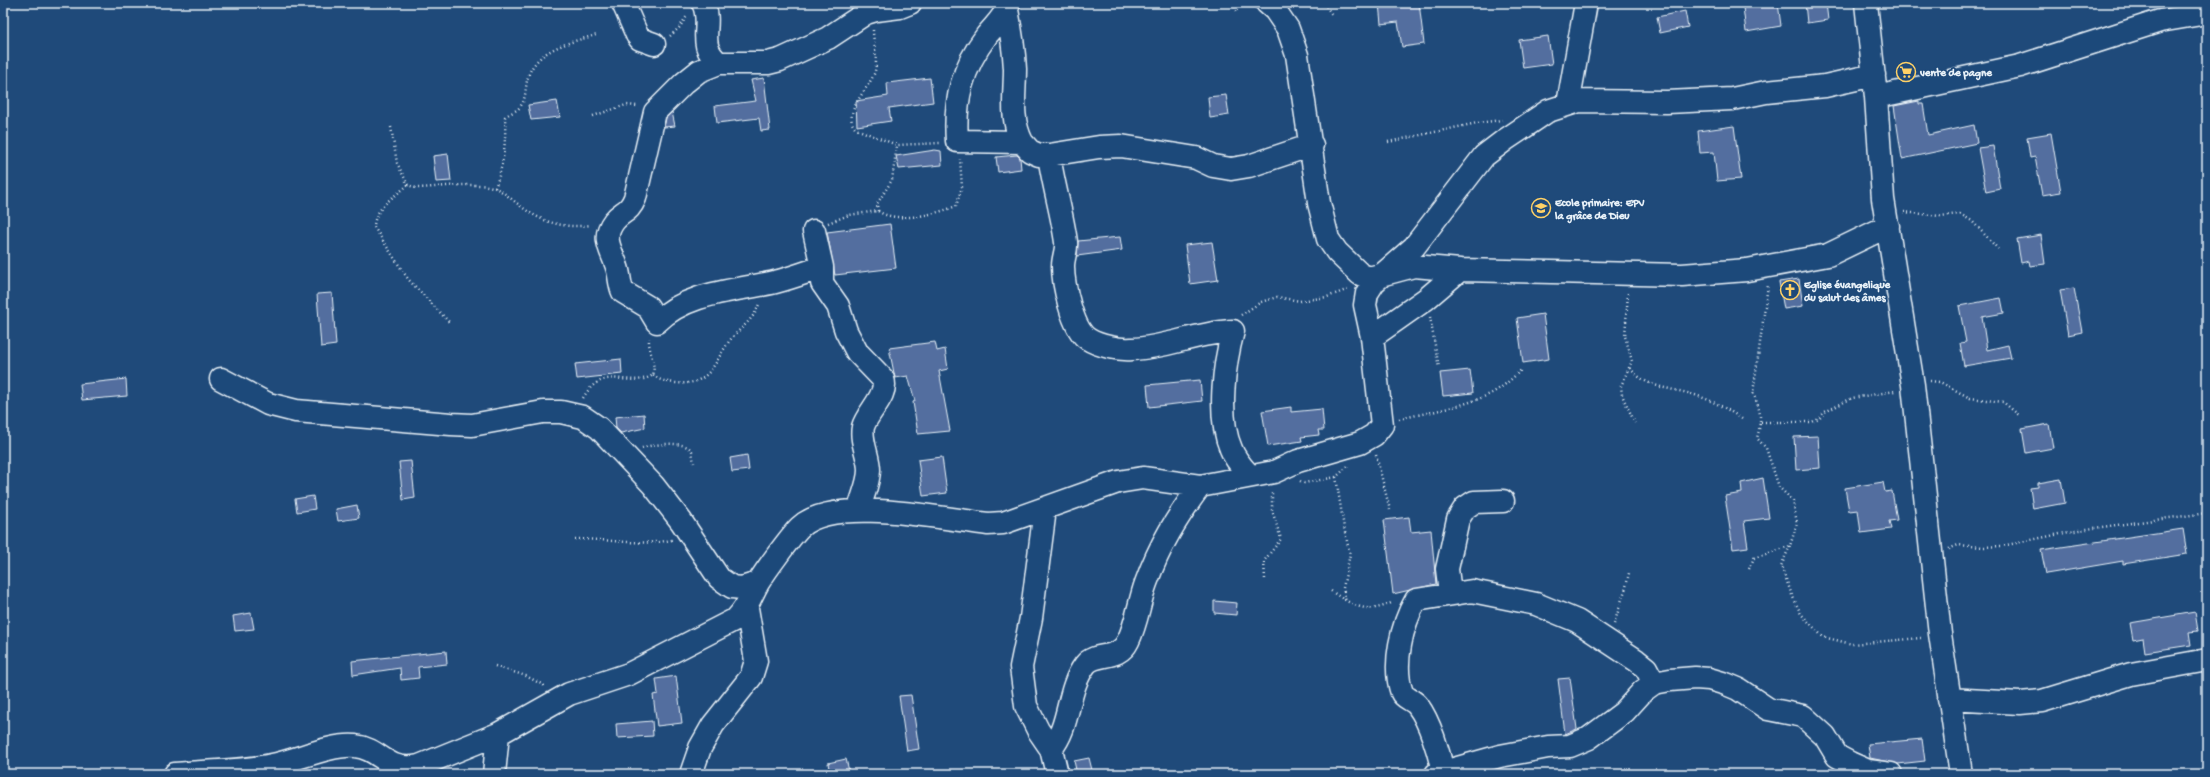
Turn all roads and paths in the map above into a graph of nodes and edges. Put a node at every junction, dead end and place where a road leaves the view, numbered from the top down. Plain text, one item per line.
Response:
1 (623, 3) edge
2 (910, 3) edge
3 (1233, 3) edge
4 (1267, 3) edge
5 (1324, 3) edge
6 (1586, 3) edge
7 (1866, 3) edge
8 (1008, 7) edge
9 (695, 9) edge
10 (876, 10) junction
11 (1238, 13) dead end
12 (2207, 14) edge
13 (1332, 15) dead end
14 (596, 35) dead end
15 (654, 44) joint
16 (719, 63) junction
17 (1874, 75) junction
18 (1876, 97) junction
19 (1568, 104) junction
20 (655, 112) junction
21 (593, 116) dead end
22 (1526, 125) junction
23 (391, 127) dead end
24 (957, 141) junction
25 (1022, 142) junction
26 (1388, 142) dead end
27 (896, 145) junction
28 (1312, 145) junction
29 (1049, 155) junction
30 (408, 185) junction
31 (495, 188) junction
32 (878, 211) junction
33 (1886, 216) junction
34 (615, 219) junction
35 (814, 231) joint
36 (1998, 250) dead end
37 (1414, 266) junction
38 (1770, 266) junction
39 (822, 267) junction
40 (1460, 270) junction
41 (1628, 274) junction
42 (1378, 275) junction
43 (776, 282) junction
44 (1426, 299) junction
45 (449, 322) dead end
46 (657, 322) junction
47 (1233, 331) junction
48 (1372, 337) junction
49 (1439, 368) dead end
50 (1630, 368) junction
51 (1521, 370) dead end
52 (653, 375) junction
53 (221, 379) dead end
54 (1913, 385) junction
55 (561, 412) junction
56 (2020, 416) dead end
57 (1742, 419) dead end
58 (1761, 422) junction
59 (1635, 423) dead end
60 (1372, 434) junction
61 (625, 458) junction
62 (694, 463) dead end
63 (1274, 472) junction
64 (1250, 476) junction
65 (1336, 477) junction
66 (1200, 486) junction
67 (1503, 501) dead end
68 (859, 509) junction
69 (1045, 509) junction
70 (1390, 510) dead end
71 (2207, 513) edge
72 (692, 536) junction
73 (576, 539) dead end
74 (1790, 546) junction
75 (1930, 559) junction
76 (1749, 569) dead end
77 (1629, 573) dead end
78 (1265, 579) dead end
79 (758, 583) junction
80 (1331, 591) dead end
81 (1450, 594) junction
82 (1416, 600) junction
83 (1346, 602) junction
84 (747, 608) junction
85 (1940, 634) junction
86 (1606, 640) junction
87 (2207, 660) edge
88 (495, 666) dead end
89 (1654, 684) junction
90 (569, 694) junction
91 (1949, 699) junction
92 (498, 734) junction
93 (1051, 749) junction
94 (1958, 772) edge
95 (1439, 773) edge
96 (175, 774) edge
97 (494, 774) edge
98 (691, 774) edge
99 (1057, 774) edge
100 (1891, 774) edge

1 - 15 street
2 - 10 street
3 - 11 path
4 - 28 street
5 - 13 path
6 - 19 street
7 - 17 street
8 - 24 street
8 - 25 street
9 - 15 path
9 - 16 street
10 - 16 street
10 - 27 path
12 - 18 street
14 - 31 path
16 - 20 street
17 - 18 street
17 - 19 street
18 - 33 street
19 - 22 street
20 - 21 path
20 - 34 street
22 - 26 path
22 - 42 street
23 - 30 path
24 - 25 street
24 - 27 path
24 - 32 path
25 - 29 street
27 - 32 path
28 - 29 street
28 - 42 street
29 - 47 street
30 - 31 path
30 - 45 path
31 - 34 path
32 - 35 path
33 - 36 path
33 - 38 street
33 - 54 street
34 - 46 street
35 - 39 street
37 - 40 street
37 - 42 street
37 - 44 street
38 - 41 street
38 - 58 path
39 - 43 street
39 - 68 street
40 - 41 street
40 - 44 street
41 - 50 path
42 - 47 path
42 - 48 street
43 - 46 street
43 - 52 path
44 - 48 street
44 - 49 path
46 - 52 path
47 - 64 street
48 - 60 street
50 - 57 path
50 - 59 path
51 - 60 path
52 - 55 path
53 - 55 street
54 - 56 path
54 - 58 path
54 - 75 street
55 - 61 street
58 - 74 path
60 - 63 street
60 - 65 path
60 - 70 path
61 - 62 path
61 - 72 street
63 - 64 street
63 - 65 path
63 - 78 path
64 - 66 street
65 - 83 path
66 - 69 street
66 - 93 street
67 - 81 street
68 - 69 street
68 - 79 street
69 - 93 street
71 - 75 path
72 - 73 path
72 - 79 street
74 - 76 path
74 - 85 path
75 - 85 street
77 - 86 path
79 - 84 street
80 - 83 path
81 - 82 street
81 - 86 street
82 - 83 path
82 - 95 street
84 - 90 street
84 - 98 street
85 - 91 street
86 - 89 street
87 - 91 street
88 - 90 path
89 - 95 street
89 - 100 street
90 - 92 street
91 - 94 street
92 - 96 street
92 - 97 street
93 - 99 street

